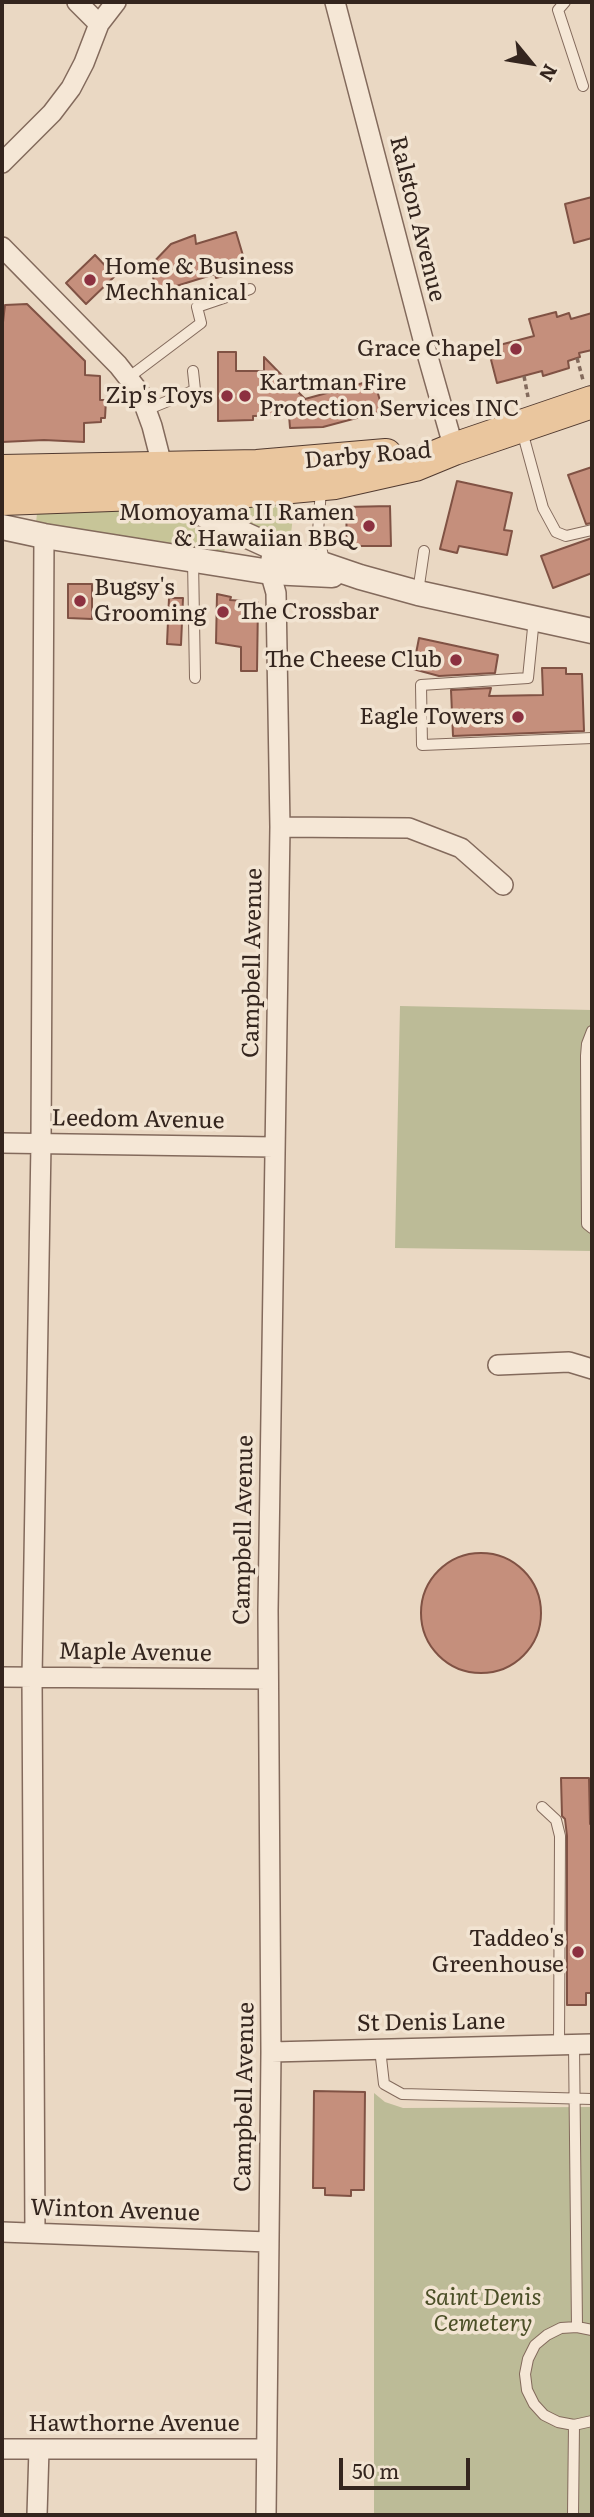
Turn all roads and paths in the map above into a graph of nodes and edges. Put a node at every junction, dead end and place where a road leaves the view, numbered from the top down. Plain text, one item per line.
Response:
1 (77, 2) edge
2 (93, 2) edge
3 (116, 2) edge
4 (335, 2) edge
5 (565, 2) edge
6 (99, 24) junction
7 (583, 86) dead end
8 (2, 163) edge
9 (2, 247) edge
10 (250, 289) dead end
11 (193, 371) dead end
12 (128, 378) junction
13 (592, 402) edge
14 (146, 410) junction
15 (521, 427) junction
16 (454, 449) junction
17 (2, 471) edge
18 (164, 481) junction
19 (321, 485) junction
20 (2, 499) edge
21 (2, 527) edge
22 (592, 530) edge
23 (44, 536) junction
24 (425, 551) dead end
25 (193, 560) junction
26 (271, 560) junction
27 (324, 563) junction
28 (360, 577) junction
29 (418, 593) junction
30 (534, 618) junction
31 (592, 631) edge
32 (195, 678) dead end
33 (592, 738) edge
34 (280, 827) junction
35 (503, 885) dead end
36 (592, 1031) edge
37 (2, 1143) edge
38 (41, 1143) junction
39 (274, 1147) junction
40 (592, 1228) edge
41 (498, 1365) dead end
42 (592, 1368) edge
43 (2, 1677) edge
44 (32, 1677) junction
45 (268, 1679) junction
46 (542, 1807) dead end
47 (575, 2045) edge
48 (380, 2049) junction
49 (271, 2052) junction
50 (574, 2099) junction
51 (592, 2099) edge
52 (2, 2232) edge
53 (35, 2233) junction
54 (268, 2242) junction
55 (577, 2327) junction
56 (592, 2330) edge
57 (592, 2421) edge
58 (574, 2425) junction
59 (2, 2449) edge
60 (39, 2449) junction
61 (266, 2449) junction
62 (37, 2515) edge
63 (266, 2515) edge
64 (573, 2515) edge

1 - 6 street
2 - 6 street
3 - 6 street
4 - 16 street, Ralston Avenue
5 - 7 lane
6 - 8 street
9 - 12 street
10 - 12 lane
11 - 14 lane
12 - 14 street
13 - 15 main road
14 - 18 street
15 - 16 main road
15 - 22 lane
16 - 18 main road, Darby Road
16 - 19 main road, Darby Road
17 - 18 main road, Darby Road
18 - 19 main road, Darby Road
18 - 20 main road, Darby Road
18 - 26 street, Darby Road
19 - 27 lane
21 - 23 street, Darby Road
23 - 25 street, Darby Road
23 - 38 street
24 - 29 lane
25 - 26 street, Darby Road
25 - 32 lane
26 - 27 street, Darby Road
26 - 28 street, Darby Road
26 - 34 street, Campbell Avenue
27 - 28 street, Darby Road
28 - 29 street, Darby Road
29 - 30 street, Darby Road
30 - 31 street, Darby Road
30 - 33 lane
34 - 35 street
34 - 39 street, Campbell Avenue
36 - 40 lane
37 - 38 street, Leedom Avenue
38 - 39 street, Leedom Avenue
38 - 44 street
39 - 45 street, Campbell Avenue
41 - 42 street
43 - 44 street, Maple Avenue
44 - 45 street, Maple Avenue
44 - 53 street
45 - 49 street, Campbell Avenue
46 - 47 lane
47 - 48 street, St Denis Lane
47 - 50 lane
48 - 49 street, St Denis Lane
48 - 50 lane
49 - 54 street, Campbell Avenue
50 - 51 lane
50 - 55 lane
52 - 53 street, Winton Avenue
53 - 54 street, Winton Avenue
54 - 61 street, Campbell Avenue
55 - 56 lane
55 - 58 lane
57 - 58 lane
58 - 64 lane
59 - 60 street, Hawthorne Avenue
60 - 61 street, Hawthorne Avenue
60 - 62 street
61 - 63 street, Campbell Avenue

